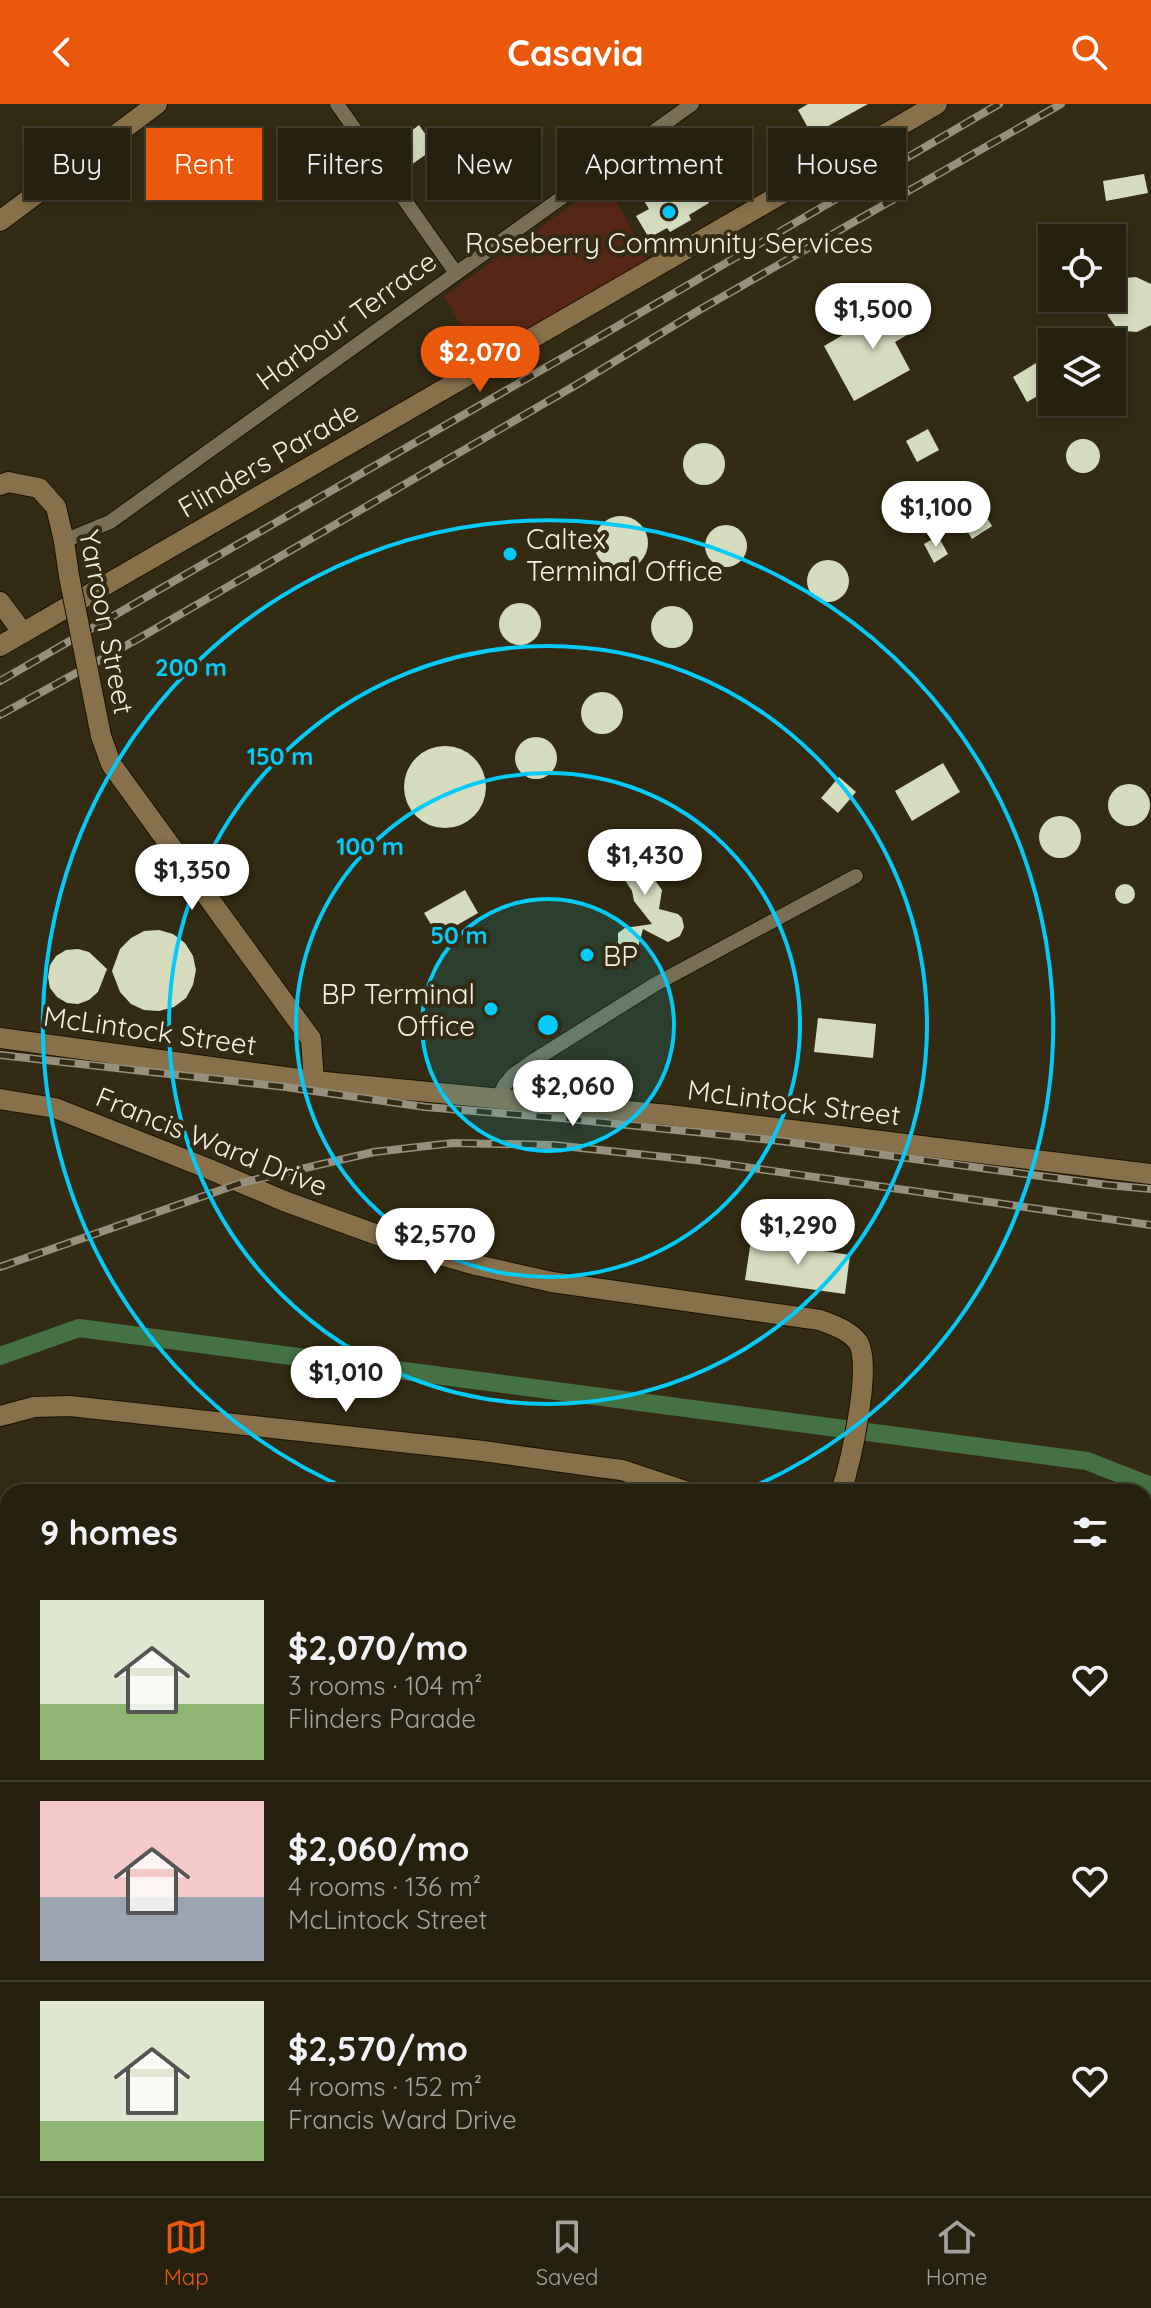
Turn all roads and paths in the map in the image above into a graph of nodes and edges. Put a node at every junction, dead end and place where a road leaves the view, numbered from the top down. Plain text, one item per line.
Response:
1 (157, 104) edge
2 (337, 104) edge
3 (692, 104) edge
4 (937, 104) edge
5 (0, 221) edge
6 (456, 273) junction
7 (0, 485) edge
8 (64, 541) junction
9 (0, 602) edge
10 (23, 633) junction
11 (0, 646) edge
12 (856, 876) dead end
13 (0, 1038) edge
14 (314, 1081) junction
15 (0, 1099) edge
16 (498, 1099) junction
17 (1151, 1174) edge
18 (0, 1416) edge
19 (664, 1484) edge
20 (844, 1484) edge

1 - 5 street
2 - 6 street
3 - 6 street, Harbour Terrace
4 - 10 street, Flinders Parade
6 - 8 street, Harbour Terrace
7 - 8 street, Yarroon Street
8 - 14 street, Yarroon Street, bridge
9 - 10 street
10 - 11 street, Flinders Parade
12 - 16 street
13 - 14 street, McLintock Street
14 - 16 street, McLintock Street
15 - 20 street, Francis Ward Drive
16 - 17 street, McLintock Street
18 - 19 street

